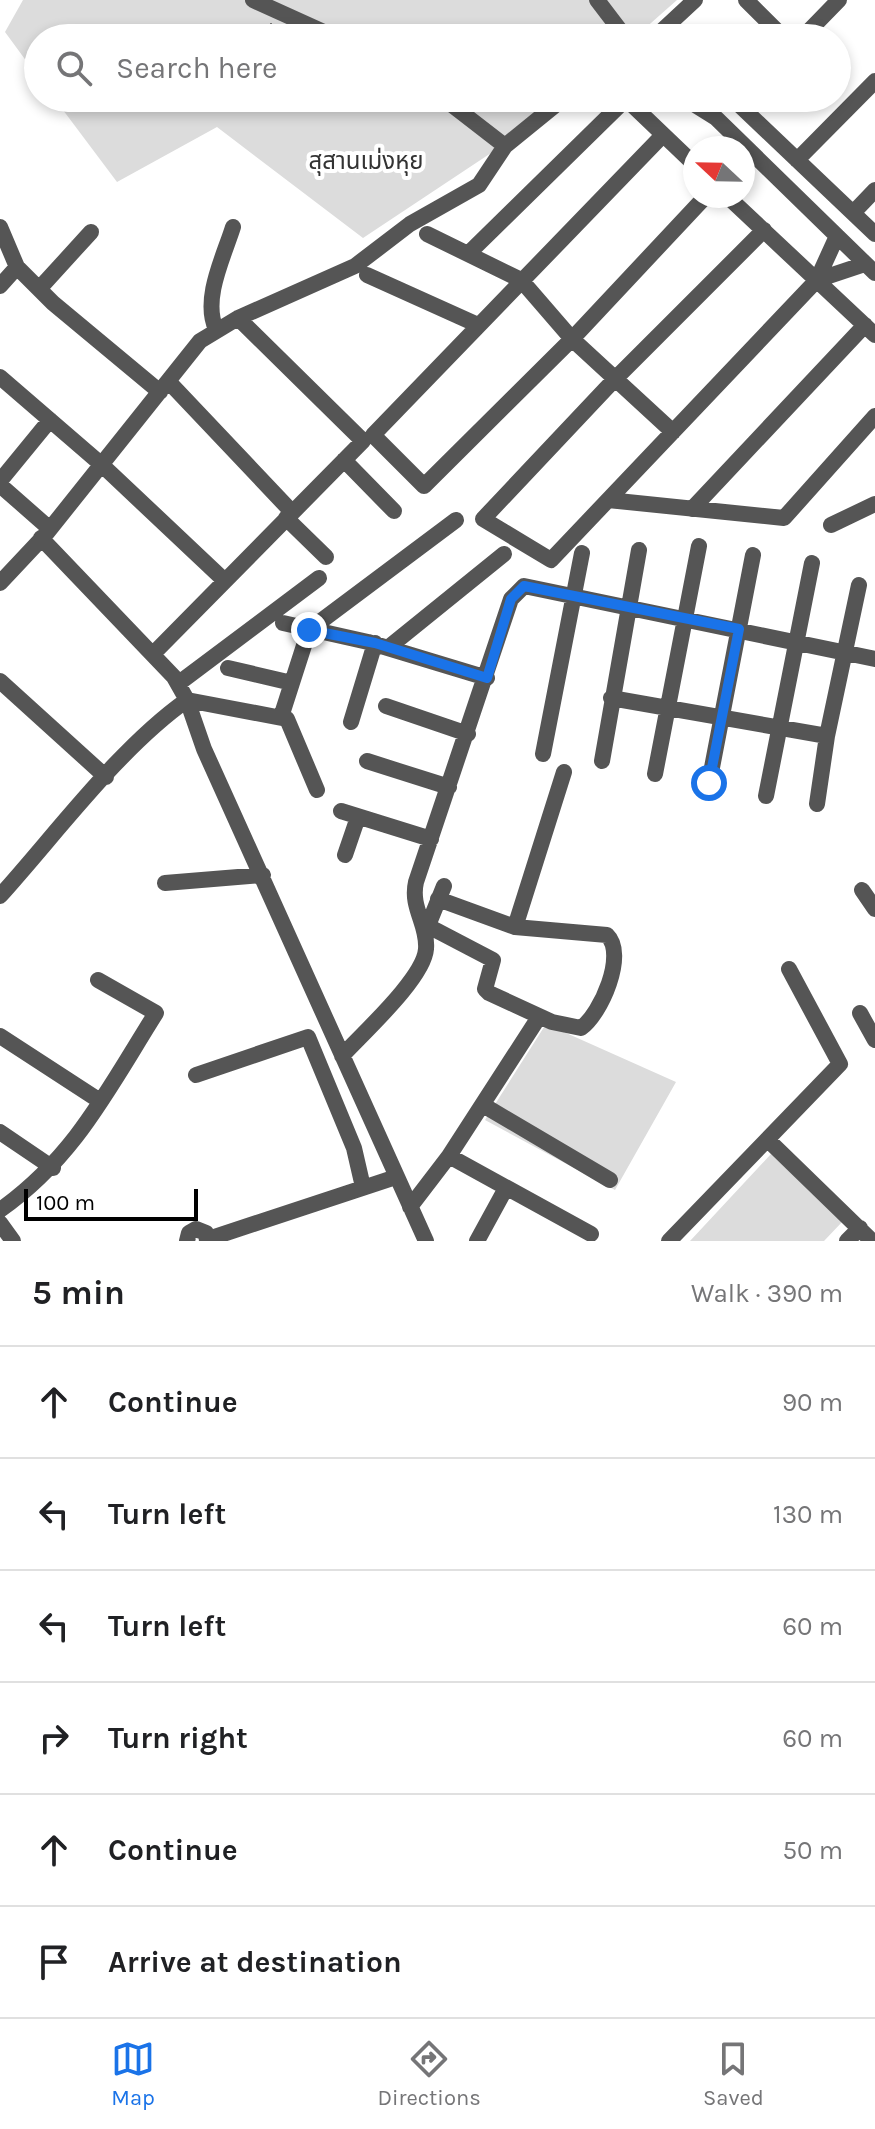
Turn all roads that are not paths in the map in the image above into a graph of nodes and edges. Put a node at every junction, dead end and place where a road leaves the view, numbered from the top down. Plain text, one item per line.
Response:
1 (253, 0) edge
2 (597, 0) edge
3 (695, 0) edge
4 (746, 0) edge
5 (839, 0) edge
6 (306, 24) edge
7 (615, 24) edge
8 (673, 24) edge
9 (770, 24) edge
10 (816, 24) edge
11 (875, 81) edge
12 (851, 105) edge
13 (461, 112) edge
14 (547, 112) edge
15 (613, 112) edge
16 (639, 112) edge
17 (706, 112) edge
18 (750, 112) edge
19 (844, 112) edge
20 (663, 135) junction
21 (505, 146) junction
22 (683, 154) edge
23 (797, 160) junction
24 (875, 190) edge
25 (695, 208) edge
26 (740, 208) edge
27 (853, 213) junction
28 (0, 227) edge
29 (233, 227) dead end
30 (764, 230) junction
31 (91, 232) dead end
32 (427, 234) dead end
33 (875, 234) edge
34 (837, 236) junction
35 (3, 249) edge
36 (470, 252) junction
37 (17, 267) junction
38 (870, 269) edge
39 (367, 275) dead end
40 (521, 280) junction
41 (817, 280) junction
42 (0, 286) edge
43 (39, 289) junction
44 (238, 318) junction
45 (478, 325) junction
46 (216, 329) junction
47 (870, 330) edge
48 (572, 339) junction
49 (615, 379) junction
50 (2, 382) edge
51 (164, 386) junction
52 (875, 416) edge
53 (50, 420) junction
54 (673, 432) junction
55 (344, 460) junction
56 (102, 465) junction
57 (0, 483) edge
58 (608, 500) junction
59 (875, 504) edge
60 (692, 509) junction
61 (394, 511) dead end
62 (289, 515) junction
63 (456, 520) dead end
64 (831, 525) dead end
65 (46, 534) junction
66 (699, 546) dead end
67 (639, 550) dead end
68 (582, 553) dead end
69 (504, 554) dead end
70 (753, 555) dead end
71 (326, 557) dead end
72 (812, 563) dead end
73 (319, 578) dead end
74 (225, 581) junction
75 (0, 583) edge
76 (859, 585) dead end
77 (575, 597) junction
78 (630, 606) junction
79 (686, 618) junction
80 (283, 623) dead end
81 (739, 629) junction
82 (309, 630) junction
83 (796, 642) junction
84 (382, 645) junction
85 (845, 652) junction
86 (154, 653) junction
87 (875, 659) edge
88 (228, 668) dead end
89 (487, 678) junction
90 (0, 681) edge
91 (179, 683) junction
92 (292, 683) junction
93 (611, 698) junction
94 (187, 700) junction
95 (386, 706) dead end
96 (668, 708) junction
97 (281, 717) junction
98 (722, 717) junction
99 (351, 722) dead end
100 (778, 728) junction
101 (468, 734) junction
102 (827, 736) junction
103 (543, 754) dead end
104 (367, 761) dead end
105 (602, 761) dead end
106 (564, 772) dead end
107 (655, 774) dead end
108 (106, 777) junction
109 (709, 783) dead end
110 (449, 787) junction
111 (317, 790) dead end
112 (766, 796) dead end
113 (817, 804) dead end
114 (341, 811) dead end
115 (358, 817) junction
116 (431, 839) junction
117 (345, 855) dead end
118 (263, 875) junction
119 (165, 883) dead end
120 (862, 890) dead end
121 (0, 896) edge
122 (875, 909) edge
123 (515, 927) junction
124 (426, 930) junction
125 (789, 969) dead end
126 (98, 980) dead end
127 (860, 1013) dead end
128 (539, 1017) junction
129 (328, 1024) junction
130 (0, 1036) edge
131 (308, 1037) junction
132 (875, 1040) edge
133 (342, 1056) junction
134 (196, 1075) dead end
135 (100, 1101) junction
136 (483, 1105) junction
137 (0, 1132) edge
138 (768, 1140) junction
139 (449, 1156) junction
140 (53, 1168) junction
141 (396, 1177) junction
142 (610, 1180) dead end
143 (363, 1187) junction
144 (506, 1188) junction
145 (410, 1207) junction
146 (0, 1210) edge
147 (0, 1223) edge
148 (591, 1234) dead end
149 (869, 1236) edge
150 (208, 1240) edge
151 (13, 1241) edge
152 (187, 1241) edge
153 (426, 1241) edge
154 (477, 1241) edge
155 (669, 1241) edge
156 (847, 1241) edge

1 - 6 street
2 - 7 street
3 - 8 street
4 - 9 street
5 - 10 street
11 - 12 street
13 - 21 street
14 - 21 street
15 - 36 street
16 - 20 street
17 - 34 street
18 - 23 street
19 - 23 street
20 - 22 street
20 - 40 street
21 - 44 street
23 - 27 street
24 - 27 street
25 - 48 street
26 - 30 street
27 - 33 street
28 - 35 street
29 - 46 street
30 - 41 street
30 - 49 street
31 - 43 street
32 - 36 street
34 - 38 street
34 - 41 street
35 - 37 street
36 - 40 street
37 - 42 street
37 - 43 street
38 - 41 street
39 - 45 street
40 - 45 street
40 - 48 street
41 - 47 street
41 - 54 street
43 - 51 street
44 - 46 street
44 - 55 street
45 - 48 street
46 - 51 street
47 - 60 street
48 - 49 street
49 - 54 street
49 - 58 street
50 - 53 street
51 - 56 street
51 - 62 street
52 - 60 street
53 - 56 street
53 - 57 street
54 - 58 street
55 - 61 street
55 - 62 street
56 - 65 street
56 - 74 street
57 - 65 street
58 - 60 street
59 - 64 street
62 - 71 street
62 - 74 street
63 - 82 street
65 - 75 street
65 - 86 street
66 - 79 street
67 - 78 street
68 - 77 street
69 - 84 street
70 - 81 street
72 - 83 street
73 - 91 street
74 - 86 street
76 - 85 street
77 - 78 street
77 - 89 street
77 - 103 street
78 - 79 street
78 - 93 street
79 - 81 street
79 - 96 street
80 - 82 street
81 - 83 street
81 - 98 street
82 - 84 street
82 - 92 street
83 - 85 street
83 - 100 street
84 - 89 street
84 - 99 street
85 - 87 street
85 - 102 street
86 - 91 street
88 - 92 street
89 - 101 street
90 - 108 street
91 - 94 street
92 - 97 street
93 - 96 street
93 - 105 street
94 - 97 street
94 - 108 street
94 - 118 street
95 - 101 street
96 - 98 street
96 - 107 street
97 - 111 street
98 - 100 street
98 - 109 street
100 - 102 street
100 - 112 street
101 - 110 street
102 - 113 street
104 - 110 street
106 - 123 street
108 - 121 street
110 - 116 street
114 - 115 street
115 - 116 street
115 - 117 street
116 - 124 street
118 - 119 street
118 - 129 street
120 - 122 street
123 - 124 street
123 - 128 street
124 - 128 street
124 - 133 street
125 - 138 street
126 - 135 street
127 - 132 street
128 - 136 street
129 - 131 street
129 - 133 street
130 - 135 street
131 - 134 street
131 - 143 street
133 - 141 street
135 - 140 street
136 - 139 street
136 - 142 street
137 - 140 street
138 - 149 street
138 - 155 street
139 - 144 street
139 - 145 street
140 - 146 street
141 - 143 street
141 - 145 street
143 - 150 street
144 - 148 street
144 - 154 street
145 - 153 street
147 - 151 street
149 - 156 street
150 - 152 street

